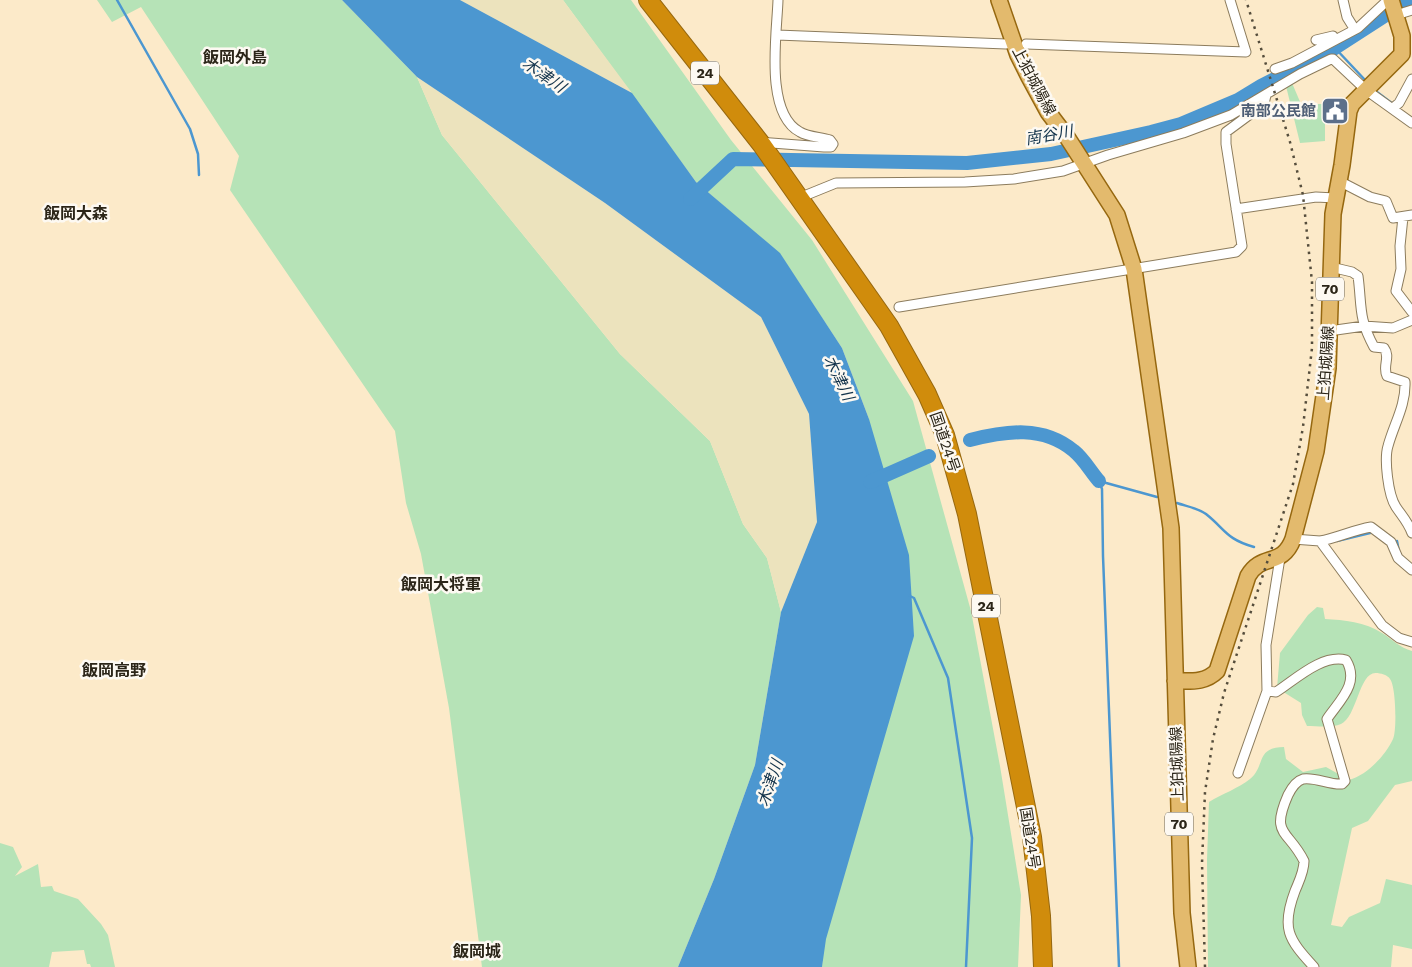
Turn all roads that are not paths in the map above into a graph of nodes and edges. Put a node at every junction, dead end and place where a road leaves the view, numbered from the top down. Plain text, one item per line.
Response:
1 (648, 0) edge
2 (778, 0) edge
3 (999, 0) edge
4 (1230, 0) edge
5 (1343, 0) edge
6 (1390, 7) edge
7 (1412, 10) edge
8 (1352, 26) junction
9 (777, 35) junction
10 (1316, 40) dead end
11 (1006, 44) dead end
12 (1026, 44) dead end
13 (1275, 69) dead end
14 (1412, 79) edge
15 (1366, 90) junction
16 (1266, 95) junction
17 (1393, 108) junction
18 (1412, 123) edge
19 (760, 144) junction
20 (1083, 160) junction
21 (1339, 181) junction
22 (799, 198) junction
23 (1335, 198) junction
24 (1236, 208) junction
25 (1408, 216) edge
26 (1331, 267) junction
27 (1134, 269) junction
28 (899, 307) dead end
29 (1412, 312) edge
30 (1412, 320) edge
31 (1364, 326) junction
32 (1329, 331) junction
33 (1412, 533) edge
34 (1293, 539) junction
35 (1320, 541) junction
36 (1280, 558) junction
37 (1412, 570) edge
38 (1412, 642) edge
39 (1175, 681) junction
40 (1267, 690) junction
41 (1238, 773) dead end
42 (1043, 967) edge
43 (1188, 967) edge
44 (1314, 967) edge

1 - 19 highway, 国道24号 / 24
2 - 9 street
3 - 20 main road, 上狛城陽線 / 70
4 - 12 street
5 - 8 street
6 - 7 street
6 - 8 street
6 - 13 street
6 - 15 main road, 上狛城陽線 / 70
8 - 10 street
9 - 11 street
9 - 19 street
14 - 17 street
15 - 16 street
15 - 17 street
15 - 21 main road, 上狛城陽線 / 70
16 - 20 street
16 - 24 street
17 - 18 street
19 - 22 highway, 国道24号 / 24
20 - 22 street
20 - 27 main road, 上狛城陽線 / 70
21 - 23 main road, 上狛城陽線 / 70
21 - 25 street
22 - 42 highway, 国道24号 / 24
23 - 24 street
23 - 26 main road, 上狛城陽線 / 70
24 - 27 street
25 - 29 street
26 - 31 street
26 - 32 main road, 上狛城陽線 / 70
27 - 28 street
27 - 39 main road, 上狛城陽線 / 70
30 - 31 street
31 - 32 street
31 - 33 street
32 - 34 main road, 上狛城陽線 / 70
34 - 35 street
34 - 36 main road, 上狛城陽線 / 70
35 - 37 street
35 - 38 street
36 - 39 main road
36 - 40 street
39 - 43 main road, 上狛城陽線 / 70
40 - 41 street
40 - 44 street

